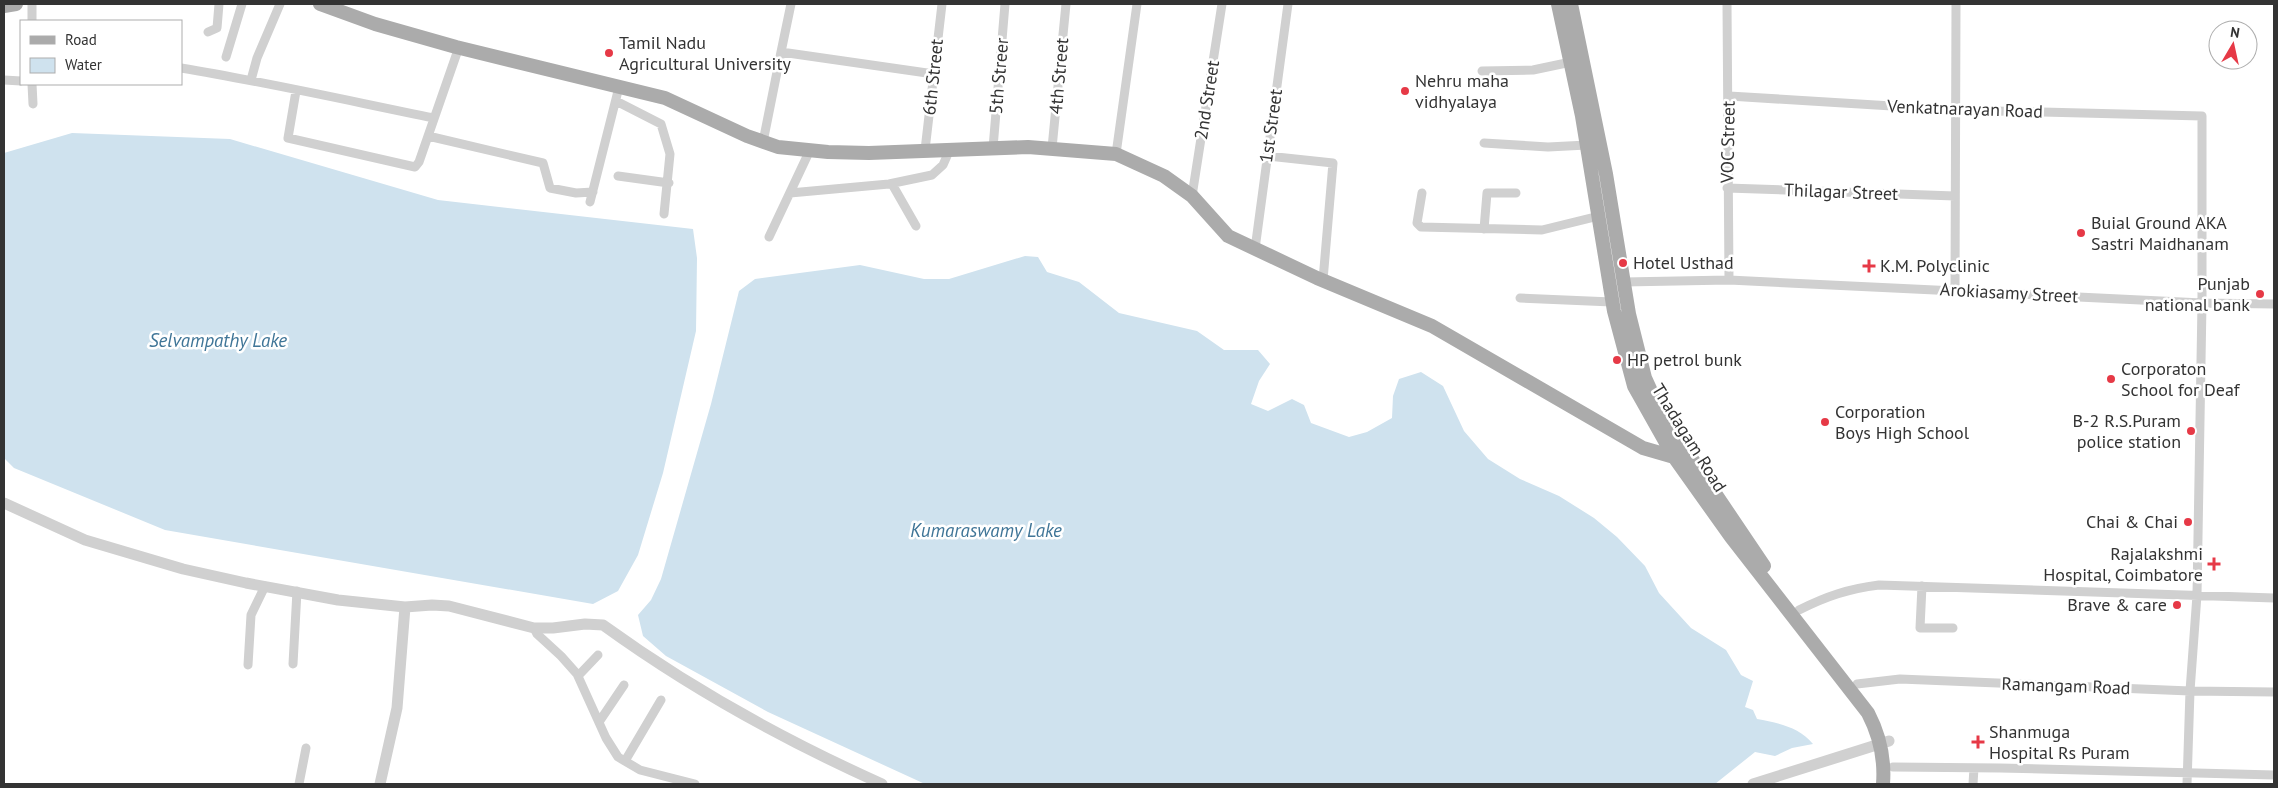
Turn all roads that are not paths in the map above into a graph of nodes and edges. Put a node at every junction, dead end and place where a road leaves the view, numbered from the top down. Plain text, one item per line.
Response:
1 (16, 4) edge
2 (32, 4) edge
3 (218, 4) edge
4 (242, 4) edge
5 (280, 4) edge
6 (320, 4) edge
7 (791, 4) edge
8 (942, 4) edge
9 (1005, 4) edge
10 (1066, 4) edge
11 (1136, 4) edge
12 (1222, 4) edge
13 (1288, 4) edge
14 (1558, 4) edge
15 (1571, 4) edge
16 (1727, 4) edge
17 (1956, 4) edge
18 (4, 6) edge
19 (32, 20) edge
20 (208, 32) dead end
21 (459, 47) junction
22 (781, 52) junction
23 (226, 57) dead end
24 (1571, 62) junction
25 (182, 68) edge
26 (1482, 71) dead end
27 (934, 74) junction
28 (4, 80) edge
29 (251, 80) junction
30 (20, 81) edge
31 (32, 85) edge
32 (619, 87) junction
33 (296, 91) junction
34 (1729, 96) junction
35 (616, 101) junction
36 (33, 104) dead end
37 (1957, 110) junction
38 (434, 118) junction
39 (428, 136) junction
40 (764, 142) junction
41 (1484, 143) dead end
42 (1587, 146) junction
43 (993, 148) junction
44 (1052, 148) junction
45 (950, 149) junction
46 (810, 150) junction
47 (925, 150) junction
48 (1116, 154) junction
49 (1267, 156) junction
50 (618, 176) dead end
51 (669, 183) junction
52 (892, 184) junction
53 (1727, 188) junction
54 (593, 192) junction
55 (790, 193) junction
56 (1422, 193) dead end
57 (1516, 193) dead end
58 (1192, 196) junction
59 (1955, 196) junction
60 (590, 202) dead end
61 (664, 214) dead end
62 (1599, 216) junction
63 (916, 226) dead end
64 (1484, 229) junction
65 (770, 237) dead end
66 (1255, 249) junction
67 (1323, 280) junction
68 (1729, 280) junction
69 (1624, 282) junction
70 (1955, 290) junction
71 (1520, 298) dead end
72 (1612, 302) junction
73 (2202, 303) junction
74 (2274, 304) edge
75 (1679, 453) junction
76 (4, 503) edge
77 (265, 586) junction
78 (1922, 586) junction
79 (297, 590) junction
80 (2197, 595) junction
81 (2274, 598) edge
82 (405, 607) junction
83 (1799, 610) junction
84 (534, 628) junction
85 (1953, 628) dead end
86 (598, 655) dead end
87 (293, 664) dead end
88 (248, 665) dead end
89 (578, 676) junction
90 (1857, 684) junction
91 (624, 685) dead end
92 (2190, 691) junction
93 (2274, 692) edge
94 (661, 700) dead end
95 (599, 722) junction
96 (1885, 742) junction
97 (306, 748) dead end
98 (625, 761) junction
99 (1888, 763) junction
100 (1974, 768) junction
101 (2187, 773) junction
102 (2274, 775) edge
103 (299, 784) edge
104 (380, 784) edge
105 (695, 784) edge
106 (882, 784) edge
107 (1753, 784) edge
108 (1883, 784) edge
109 (1891, 784) edge
110 (1973, 784) edge
111 (2187, 784) edge

1 - 18 main road
2 - 19 street
3 - 20 street
4 - 23 street
5 - 29 street
6 - 21 main road
7 - 22 street
8 - 27 street, 6th Street
9 - 43 street, 5th Streer
10 - 44 street, 4th Street
11 - 48 street
12 - 58 street, 2nd Street
13 - 49 street, 1st Street
14 - 24 main road, Thadagam Road
15 - 69 main road, Thadagam Road
16 - 34 street, VOC Street
17 - 37 street
21 - 32 main road
21 - 38 street
22 - 27 street
22 - 40 street
24 - 26 street
24 - 42 main road, Thadagam Road
25 - 29 street
27 - 47 street, 6th Street
28 - 30 street
29 - 33 street
31 - 36 street
32 - 35 street
32 - 40 main road
33 - 38 street
33 - 39 street
34 - 37 street, Venkatnarayan Road
34 - 53 street, VOC Street
35 - 51 street
35 - 54 street
37 - 59 street
37 - 73 street, Venkatnarayan Road
38 - 39 street
39 - 54 street
40 - 46 main road
41 - 42 street
42 - 62 main road, Thadagam Road
43 - 44 main road
43 - 45 main road
44 - 48 main road
45 - 47 main road
45 - 52 street
46 - 47 main road
46 - 55 street
48 - 58 main road
49 - 66 street, 1st Street
49 - 67 street
50 - 51 street
51 - 61 street
52 - 55 street
52 - 63 street
53 - 59 street, Thilagar Street
53 - 68 street, VOC Street
54 - 60 street
55 - 65 street
56 - 64 street
57 - 64 street
58 - 66 main road
59 - 70 street
62 - 64 street
62 - 72 main road, Thadagam Road
66 - 67 main road
67 - 75 main road
68 - 69 street, Arokiasamy Street
68 - 70 street, Arokiasamy Street
69 - 75 main road, Thadagam Road
70 - 73 street, Arokiasamy Street
71 - 72 street
72 - 75 main road, Thadagam Road
73 - 74 street, Arokiasamy Street
73 - 80 street
75 - 83 main road, Thadagam Road
75 - 96 main road, Thadagam Road
76 - 77 street
77 - 79 street
77 - 88 street
78 - 80 street
78 - 83 street
78 - 85 street
79 - 82 street
79 - 87 street
80 - 81 street
80 - 92 street
82 - 84 street
82 - 104 street
83 - 90 main road, Thadagam Road
84 - 89 street
84 - 106 street
86 - 89 street
89 - 95 street
90 - 92 street, Ramangam Road
90 - 96 main road, Thadagam Road
91 - 95 street
92 - 93 street, Ramangam Road
92 - 101 street
94 - 98 street
95 - 98 street
96 - 99 main road, Thadagam Road
96 - 107 street
97 - 103 street
98 - 105 street
99 - 100 street
99 - 108 main road, Thadagam Road
99 - 109 main road, Thadagam Road
100 - 101 street
100 - 110 street
101 - 102 street
101 - 111 street

